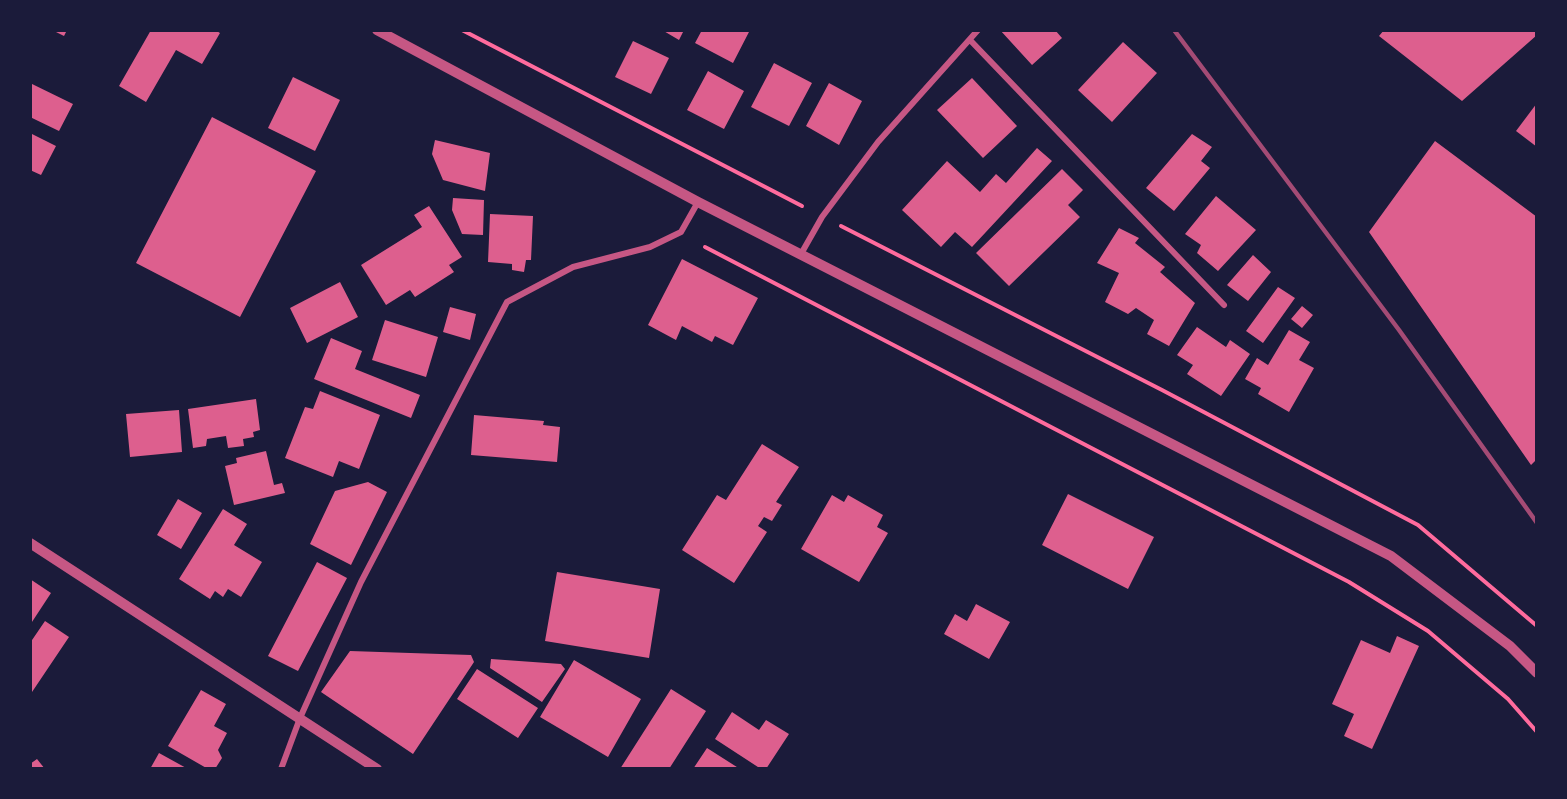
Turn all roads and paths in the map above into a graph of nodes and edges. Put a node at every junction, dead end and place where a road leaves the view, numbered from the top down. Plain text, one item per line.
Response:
1 (377, 30) edge
2 (462, 30) edge
3 (978, 30) edge
4 (970, 40) junction
5 (698, 201) junction
6 (822, 217) junction
7 (705, 247) dead end
8 (801, 254) junction
9 (1224, 305) dead end
10 (30, 543) edge
11 (1537, 626) edge
12 (1537, 673) edge
13 (300, 718) junction
14 (1537, 732) edge
15 (281, 769) edge
16 (377, 769) edge

1 - 5 street
2 - 6 path
3 - 4 street
4 - 6 street
4 - 9 street
5 - 8 street
5 - 13 street
6 - 8 street
6 - 11 path
7 - 14 path
8 - 12 street
10 - 13 street
13 - 15 street
13 - 16 street

